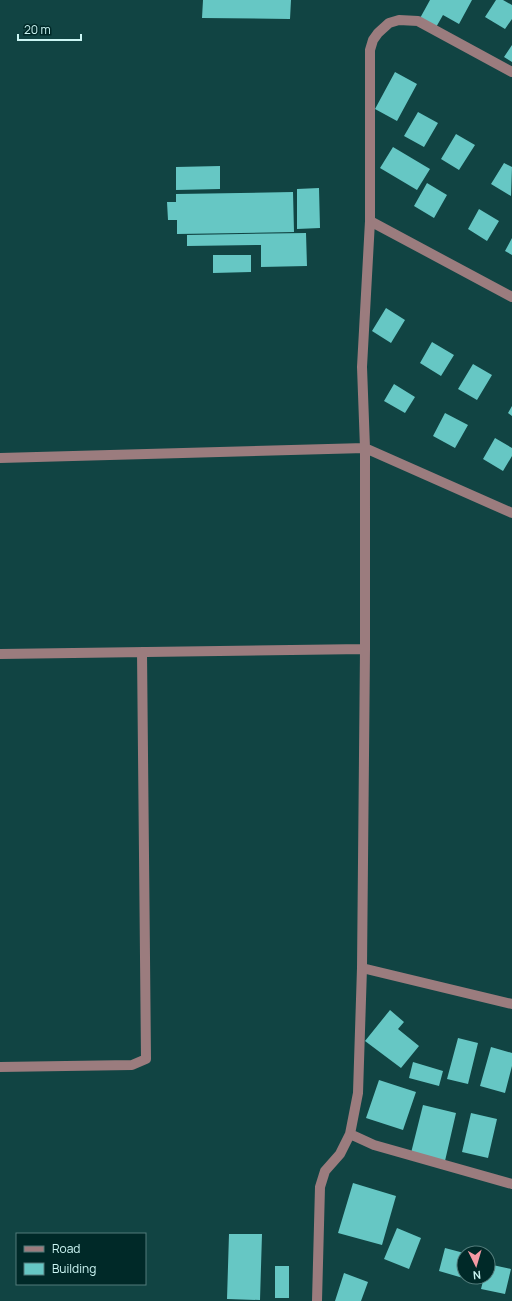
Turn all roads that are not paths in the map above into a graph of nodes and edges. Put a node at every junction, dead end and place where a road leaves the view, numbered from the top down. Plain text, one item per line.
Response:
1 (512, 72) edge
2 (370, 221) junction
3 (512, 297) edge
4 (365, 448) junction
5 (0, 458) edge
6 (512, 513) edge
7 (365, 648) junction
8 (142, 652) junction
9 (0, 654) edge
10 (362, 968) junction
11 (512, 1004) edge
12 (0, 1067) edge
13 (350, 1134) junction
14 (512, 1184) edge
15 (317, 1301) edge

1 - 2 street
2 - 3 street
2 - 4 street
4 - 5 street
4 - 6 street
4 - 7 street
7 - 8 street
7 - 10 street
8 - 9 street
8 - 12 street
10 - 11 street
10 - 13 street
13 - 14 street
13 - 15 street

